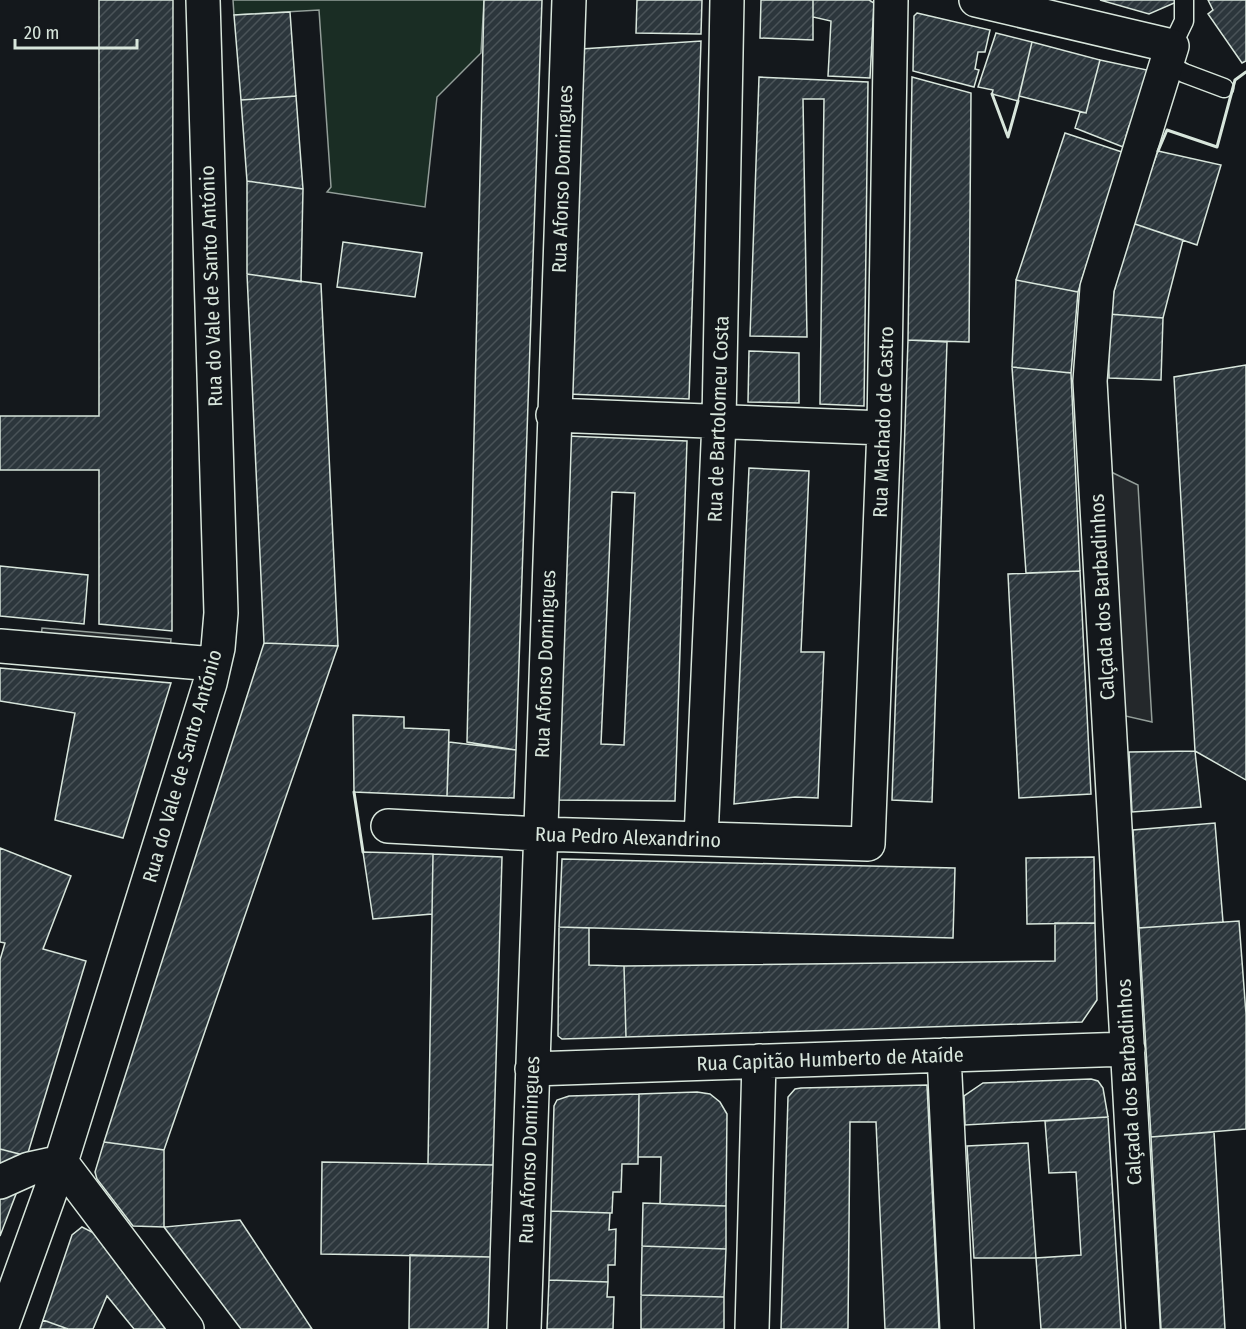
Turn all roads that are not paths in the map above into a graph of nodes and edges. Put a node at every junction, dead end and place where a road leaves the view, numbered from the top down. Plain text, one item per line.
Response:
1 (203, 0) edge
2 (569, 0) edge
3 (727, 0) edge
4 (891, 0) edge
5 (975, 0) edge
6 (1184, 0) edge
7 (1013, 5) edge
8 (1169, 55) junction
9 (1224, 88) dead end
10 (554, 415) junction
11 (719, 421) junction
12 (884, 428) junction
13 (0, 646) edge
14 (214, 664) junction
15 (388, 826) dead end
16 (539, 834) junction
17 (701, 839) junction
18 (868, 843) joint
19 (1128, 1049) junction
20 (944, 1055) junction
21 (759, 1061) junction
22 (532, 1069) junction
23 (61, 1162) junction
24 (0, 1182) edge
25 (1, 1329) edge
26 (187, 1329) edge
27 (524, 1329) edge
28 (752, 1329) edge
29 (957, 1329) edge
30 (1143, 1329) edge

1 - 14 street, Rua do Vale de Santo António
2 - 10 street, Rua Afonso Domingues
3 - 11 street, Rua de Bartolomeu Costa
4 - 12 street, Rua Machado de Castro
5 - 7 street
6 - 8 lane
7 - 8 street
8 - 9 lane
8 - 19 street, Calçada dos Barbadinhos
10 - 11 street
10 - 16 street, Rua Afonso Domingues
11 - 12 street
11 - 17 street, Rua de Bartolomeu Costa
12 - 18 street, Rua Machado de Castro
13 - 14 street
14 - 23 street, Rua do Vale de Santo António
15 - 16 street, Rua Pedro Alexandrino
16 - 17 street, Rua Pedro Alexandrino
16 - 22 street, Rua Afonso Domingues
17 - 18 street, Rua Pedro Alexandrino
19 - 20 street, Rua Capitão Humberto de Ataíde
19 - 30 street, Calçada dos Barbadinhos
20 - 21 street, Rua Capitão Humberto de Ataíde
20 - 29 street
21 - 22 street, Rua Capitão Humberto de Ataíde
21 - 28 street
22 - 27 street, Rua Afonso Domingues
23 - 24 street
23 - 25 street, Rua do Vale de Santo António
23 - 26 street

